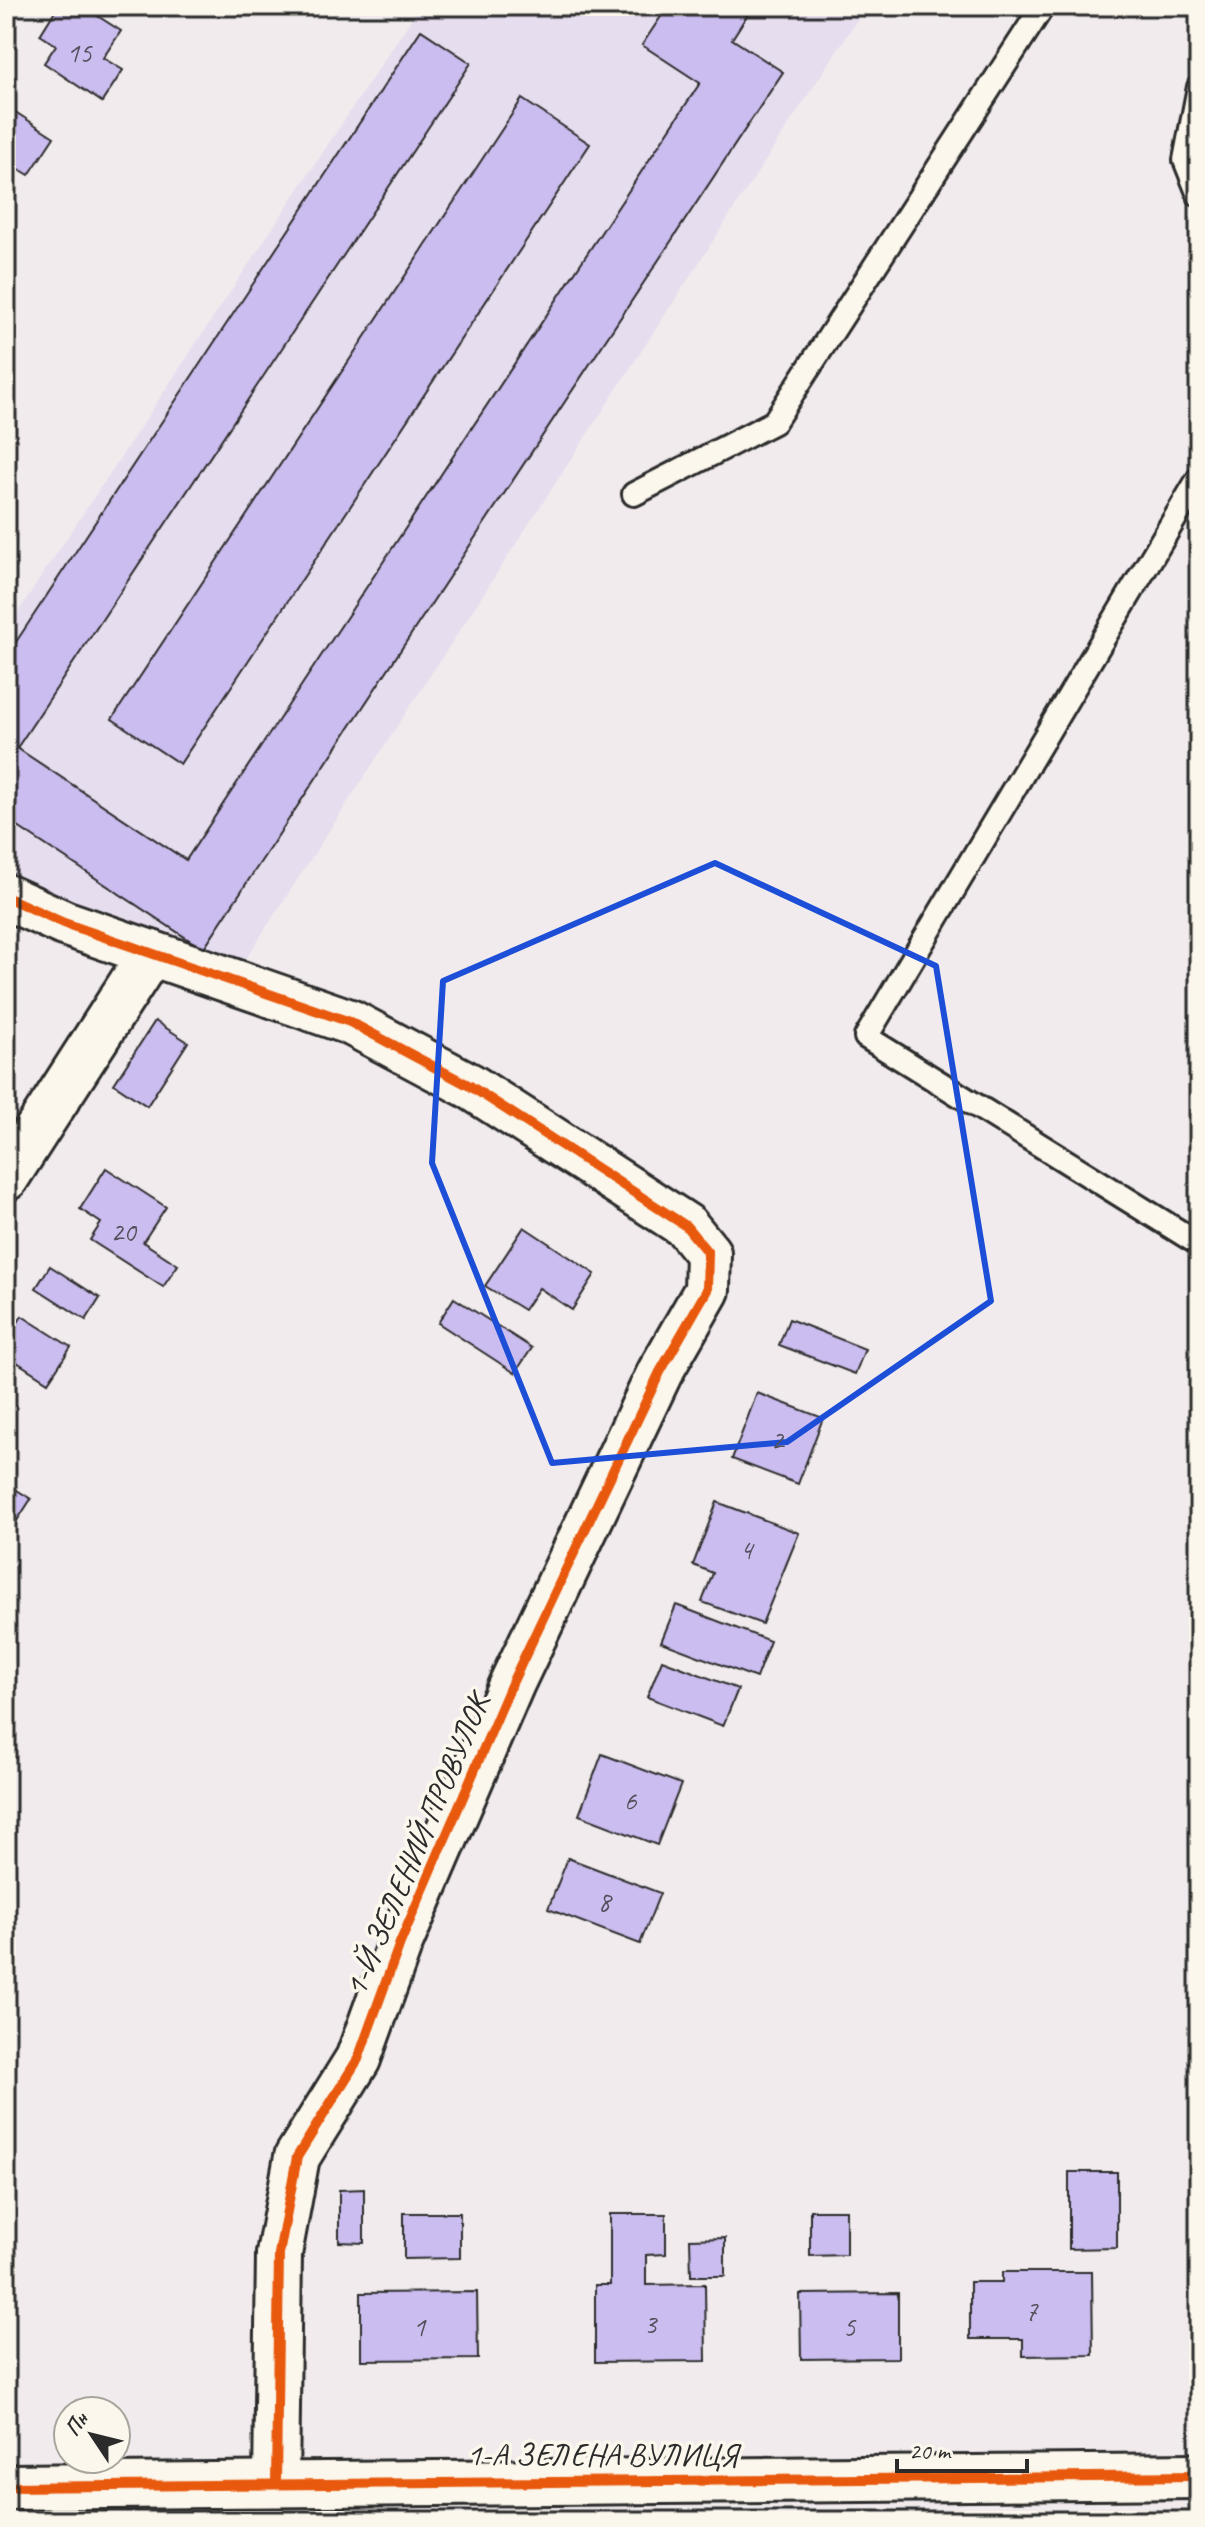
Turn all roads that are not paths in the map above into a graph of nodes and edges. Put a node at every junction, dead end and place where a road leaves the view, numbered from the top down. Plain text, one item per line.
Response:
1 (1043, 6) edge
2 (1199, 87) edge
3 (1199, 195) edge
4 (1199, 478) edge
5 (634, 494) dead end
6 (6, 897) edge
7 (151, 953) junction
8 (6, 1178) edge
9 (1199, 1244) edge
10 (1199, 2476) edge
11 (276, 2483) junction
12 (6, 2487) edge

1 - 5 lane
2 - 3 lane
4 - 9 lane
6 - 7 street
7 - 8 street
7 - 11 street, 1-Й ЗЕЛЕНИЙ ПРОВУЛОК
10 - 11 street, 1-А ЗЕЛЕНА ВУЛИЦЯ
11 - 12 street, 1-А ЗЕЛЕНА ВУЛИЦЯ

